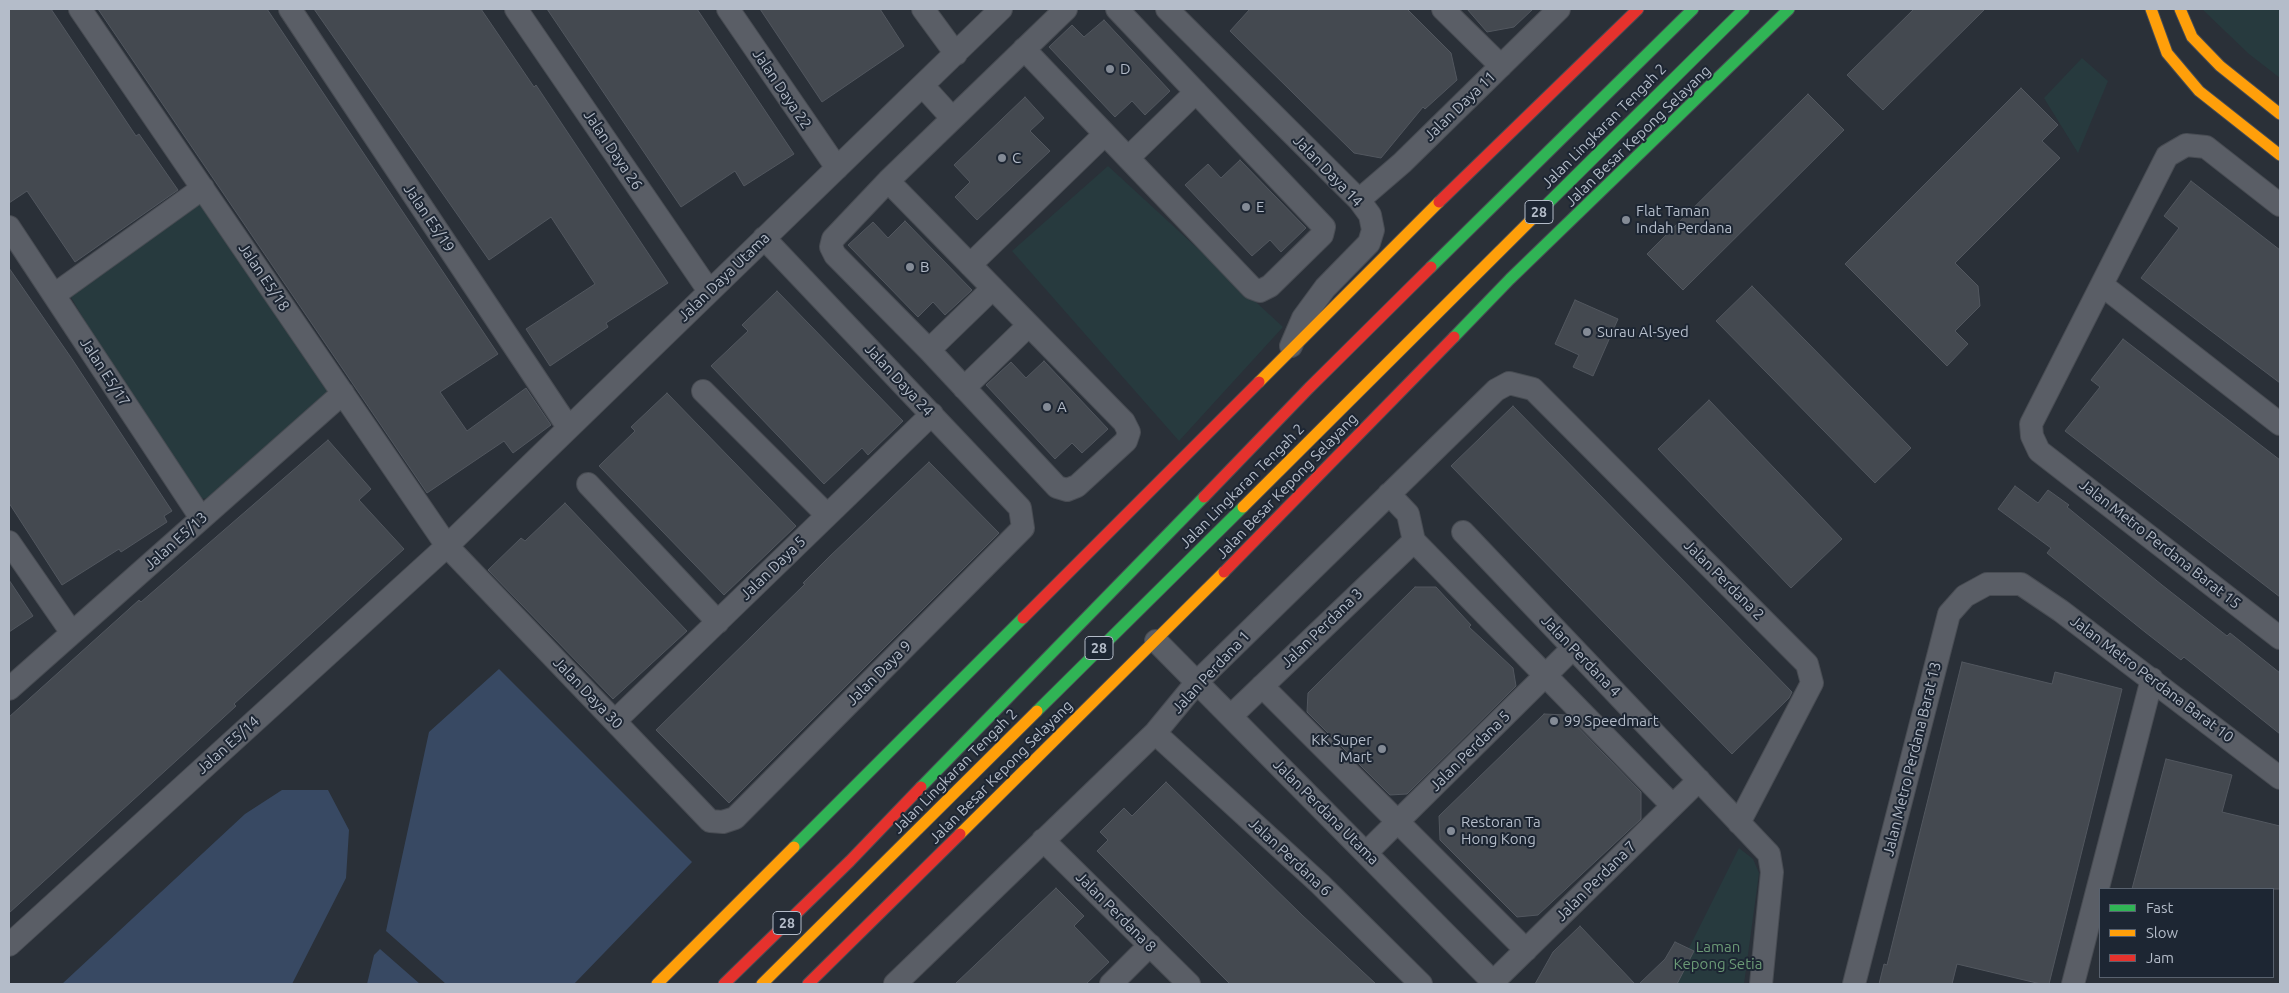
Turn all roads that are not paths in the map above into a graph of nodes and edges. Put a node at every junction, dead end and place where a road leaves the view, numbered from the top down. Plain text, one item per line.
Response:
1 (80, 9) edge
2 (290, 9) edge
3 (516, 9) edge
4 (728, 9) edge
5 (924, 9) edge
6 (1001, 9) edge
7 (1066, 9) edge
8 (1117, 9) edge
9 (1167, 9) edge
10 (1443, 9) edge
11 (1559, 9) edge
12 (1638, 9) edge
13 (1693, 9) edge
14 (1744, 9) edge
15 (1789, 9) edge
16 (2151, 9) edge
17 (2180, 9) edge
18 (2192, 37) junction
19 (1024, 49) junction
20 (2166, 53) junction
21 (956, 54) junction
22 (1501, 66) junction
23 (923, 86) junction
24 (1196, 92) junction
25 (2280, 114) edge
26 (952, 118) junction
27 (1105, 134) junction
28 (2280, 155) edge
29 (1128, 158) junction
30 (837, 168) junction
31 (888, 181) junction
32 (203, 188) junction
33 (1359, 200) junction
34 (2280, 205) edge
35 (9, 227) edge
36 (764, 238) junction
37 (970, 265) junction
38 (2102, 285) junction
39 (993, 288) junction
40 (709, 291) junction
41 (54, 295) junction
42 (1029, 325) junction
43 (929, 350) junction
44 (1288, 354) junction
45 (1509, 383) joint
46 (964, 388) junction
47 (703, 391) dead end
48 (343, 393) junction
49 (932, 414) junction
50 (2280, 424) edge
51 (568, 427) junction
52 (588, 484) dead end
53 (1389, 494) junction
54 (827, 515) junction
55 (201, 518) junction
56 (1023, 528) joint
57 (1462, 532) dead end
58 (1414, 541) junction
59 (9, 542) edge
60 (447, 546) junction
61 (2021, 584) joint
62 (718, 622) junction
63 (72, 633) junction
64 (2280, 638) edge
65 (1156, 641) junction
66 (1573, 648) junction
67 (1546, 676) junction
68 (2152, 679) junction
69 (1197, 682) junction
70 (1262, 686) junction
71 (9, 689) edge
72 (1231, 716) junction
73 (614, 721) junction
74 (1155, 733) junction
75 (2280, 778) edge
76 (1699, 780) junction
77 (1672, 805) junction
78 (735, 818) joint
79 (1398, 822) junction
80 (1740, 823) junction
81 (1043, 840) junction
82 (1366, 853) junction
83 (9, 945) edge
84 (1150, 945) junction
85 (1526, 950) junction
86 (1494, 983) edge
87 (657, 984) edge
88 (724, 984) edge
89 (762, 984) edge
90 (808, 984) edge
91 (895, 984) edge
92 (1111, 984) edge
93 (1189, 984) edge
94 (1422, 984) edge
95 (1761, 984) edge
96 (1854, 984) edge
97 (2073, 984) edge

1 - 32 street, Jalan E5/18
2 - 51 street, Jalan E5/19
3 - 40 street, Jalan Daya 26
4 - 30 street, Jalan Daya 22
5 - 21 street
6 - 21 street, Jalan Daya Utama
7 - 19 street
8 - 24 street
9 - 33 street, Jalan Daya 14
10 - 22 street
11 - 22 street, Jalan Daya 11
12 - 44 main road
13 - 88 main road, Jalan Lingkaran Tengah 2 / 28
14 - 89 main road, Jalan Lingkaran Tengah 2 / 28
15 - 65 main road, Jalan Besar Kepong Selayang
16 - 20 main road
17 - 18 main road
18 - 20 street
18 - 25 main road
19 - 26 street
19 - 27 street
20 - 28 main road
21 - 23 street, Jalan Daya Utama
22 - 33 street, Jalan Daya 11
23 - 26 street
23 - 30 street, Jalan Daya Utama
24 - 29 street
24 - 29 street
26 - 31 street
27 - 29 street
27 - 37 street
30 - 36 street, Jalan Daya Utama
31 - 37 street
31 - 43 street
32 - 41 street
32 - 48 street, Jalan E5/18
33 - 44 street, Jalan Daya 14
34 - 38 street
35 - 41 street, Jalan E5/17
36 - 40 street, Jalan Daya Utama
36 - 49 street, Jalan Daya 24
37 - 39 street
38 - 50 street
38 - 64 street, Jalan Metro Perdana Barat 15
39 - 42 street
39 - 43 street
40 - 51 street, Jalan Daya Utama
41 - 55 street, Jalan E5/17
42 - 46 street
42 - 46 street
43 - 46 street
44 - 87 main road
45 - 53 street, Jalan Perdana 1
45 - 80 street, Jalan Perdana 2
47 - 54 street
48 - 55 street, Jalan E5/13
48 - 60 street, Jalan E5/18
49 - 54 street, Jalan Daya 5
49 - 56 street, Jalan Daya 24
51 - 60 street, Jalan Daya Utama
52 - 62 street
53 - 58 street
53 - 69 street, Jalan Perdana 1
54 - 62 street, Jalan Daya 5
55 - 63 street, Jalan E5/13
56 - 78 street, Jalan Daya 9
57 - 66 street, Jalan Perdana 4
58 - 67 street
58 - 70 street, Jalan Perdana 3
59 - 63 street
60 - 73 street, Jalan Daya 30
60 - 83 street, Jalan E5/14
61 - 68 street, Jalan Metro Perdana Barat 10
61 - 96 street, Jalan Metro Perdana Barat 13
62 - 73 street, Jalan Daya 5
63 - 71 street, Jalan E5/13
65 - 69 street, Jalan Perdana Utama
65 - 90 main road, Jalan Besar Kepong Selayang
66 - 67 street, Jalan Perdana 5
66 - 76 street, Jalan Perdana 4
67 - 77 street
67 - 79 street, Jalan Perdana 5
68 - 75 street, Jalan Metro Perdana Barat 10
68 - 97 street
69 - 72 street, Jalan Perdana Utama
69 - 74 street, Jalan Perdana 1
70 - 72 street, Jalan Perdana 3
70 - 79 street
72 - 82 street, Jalan Perdana Utama
73 - 78 street, Jalan Daya 30
74 - 81 street, Jalan Perdana 1
74 - 94 street, Jalan Perdana 6
76 - 77 street, Jalan Perdana 7
76 - 80 street, Jalan Perdana 4
77 - 85 street, Jalan Perdana 7
79 - 82 street, Jalan Perdana 5
79 - 85 street
80 - 95 street, Jalan Perdana 4
81 - 84 street, Jalan Perdana 8
81 - 91 street, Jalan Perdana 1
82 - 86 street, Jalan Perdana Utama
84 - 92 street
84 - 93 street, Jalan Perdana 8
85 - 86 street, Jalan Perdana 7

